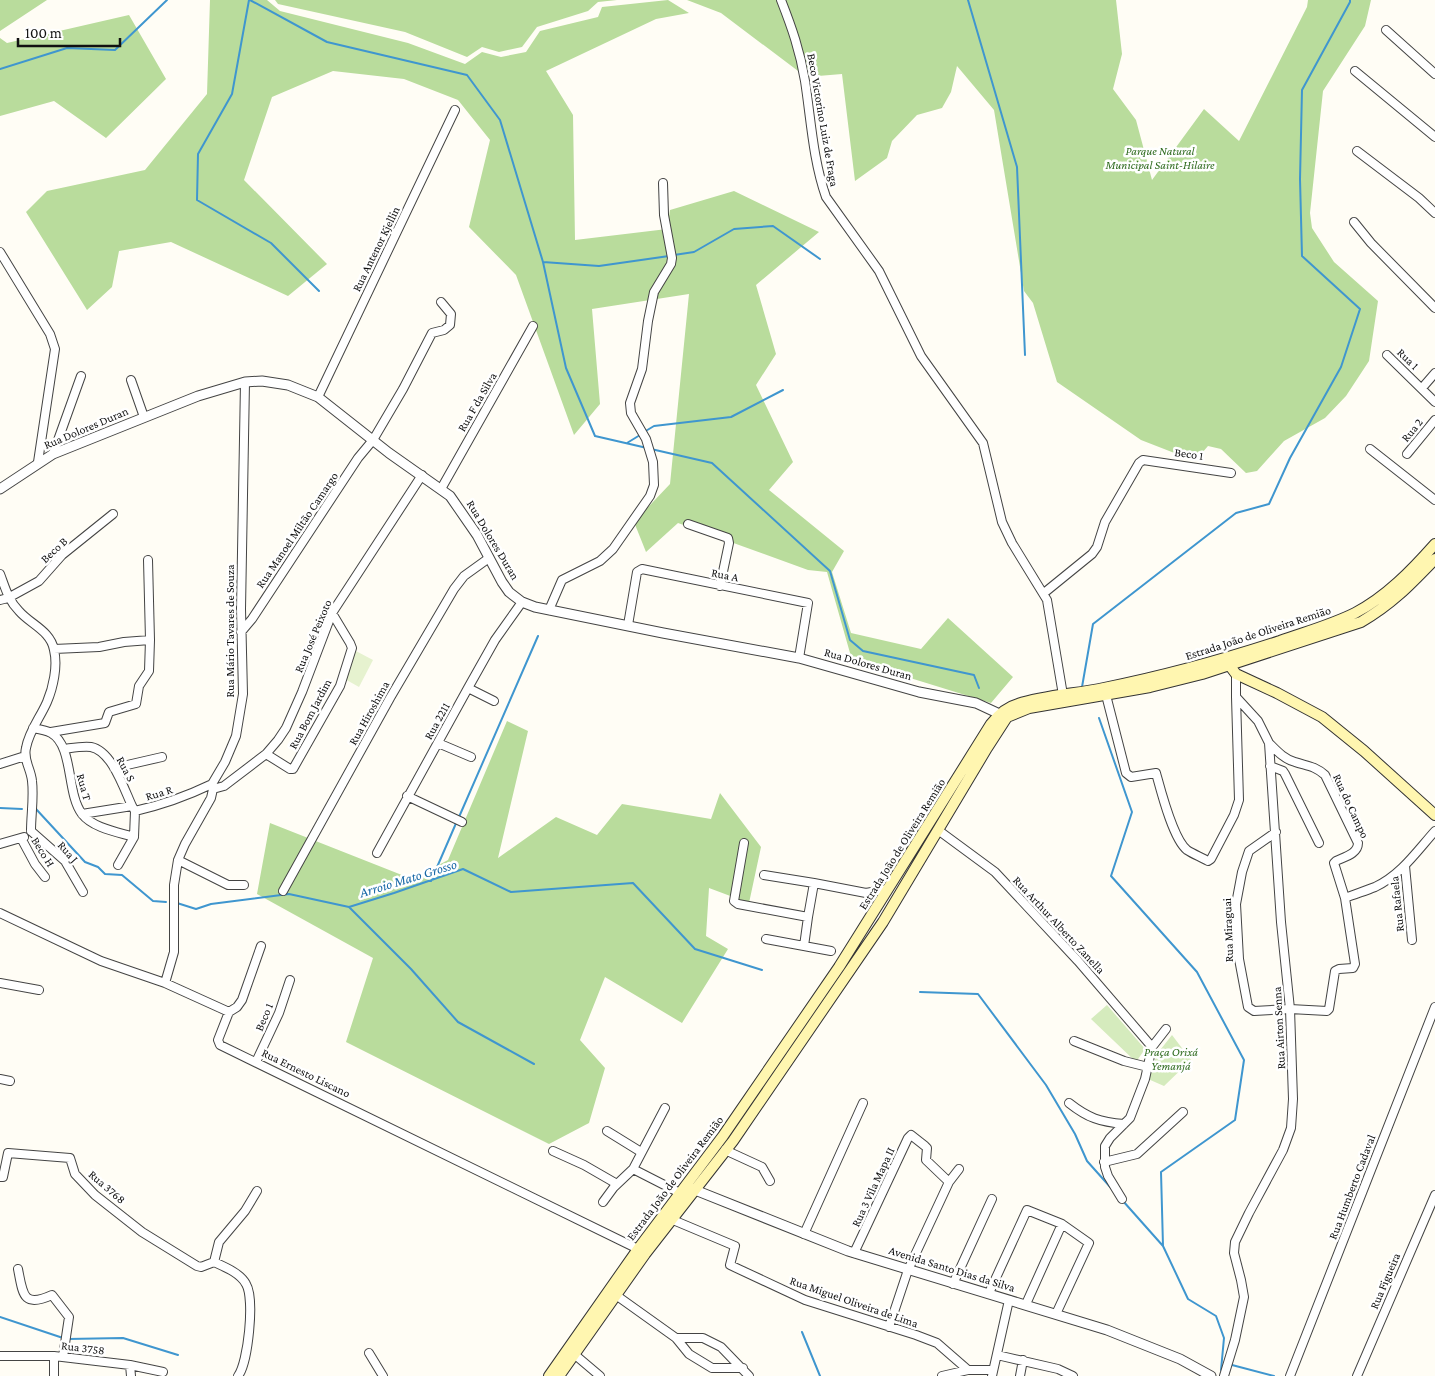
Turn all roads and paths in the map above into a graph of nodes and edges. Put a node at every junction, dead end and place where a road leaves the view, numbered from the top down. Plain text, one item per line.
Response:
1 (781, 0) edge
2 (1386, 30) dead end
3 (1355, 70) dead end
4 (1435, 74) edge
5 (455, 110) dead end
6 (1435, 138) edge
7 (1357, 151) dead end
8 (663, 184) dead end
9 (1435, 213) edge
10 (1354, 222) dead end
11 (0, 252) edge
12 (441, 302) dead end
13 (1435, 308) edge
14 (533, 326) dead end
15 (1387, 355) dead end
16 (1435, 373) edge
17 (81, 376) dead end
18 (131, 380) dead end
19 (245, 382) junction
20 (1422, 388) junction
21 (318, 397) junction
22 (1435, 402) edge
23 (144, 417) junction
24 (1435, 420) edge
25 (373, 440) junction
26 (1370, 449) dead end
27 (53, 454) junction
28 (1407, 454) dead end
29 (38, 462) junction
30 (1231, 473) dead end
31 (422, 476) junction
32 (0, 489) edge
33 (441, 489) junction
34 (1435, 500) edge
35 (112, 514) dead end
36 (688, 524) dead end
37 (1435, 544) edge
38 (490, 558) junction
39 (1435, 558) edge
40 (148, 560) dead end
41 (0, 574) edge
42 (720, 586) junction
43 (1044, 593) junction
44 (8, 598) junction
45 (0, 600) edge
46 (522, 602) junction
47 (549, 610) junction
48 (332, 613) junction
49 (628, 625) junction
50 (241, 632) junction
51 (150, 640) junction
52 (54, 649) junction
53 (799, 658) junction
54 (1227, 662) junction
55 (1236, 674) junction
56 (468, 688) junction
57 (1063, 695) junction
58 (1091, 695) junction
59 (1106, 695) junction
60 (1236, 697) junction
61 (494, 702) dead end
62 (1004, 715) junction
63 (33, 728) junction
64 (51, 732) junction
65 (438, 743) junction
66 (1269, 743) junction
67 (64, 749) junction
68 (266, 754) junction
69 (25, 756) junction
70 (162, 757) dead end
71 (471, 757) dead end
72 (0, 764) edge
73 (1270, 766) junction
74 (114, 768) junction
75 (213, 787) junction
76 (407, 796) junction
77 (134, 809) junction
78 (82, 814) junction
79 (1435, 815) edge
80 (462, 822) dead end
81 (938, 830) junction
82 (31, 831) junction
83 (1435, 831) edge
84 (1276, 832) junction
85 (134, 837) junction
86 (21, 838) junction
87 (744, 843) dead end
88 (1319, 843) dead end
89 (0, 844) edge
90 (377, 853) dead end
91 (178, 860) junction
92 (118, 866) dead end
93 (1405, 866) junction
94 (764, 875) dead end
95 (45, 877) dead end
96 (814, 883) junction
97 (244, 885) dead end
98 (888, 890) junction
99 (283, 891) dead end
100 (83, 892) dead end
101 (866, 893) junction
102 (900, 895) junction
103 (1345, 898) junction
104 (878, 906) junction
105 (0, 913) edge
106 (808, 917) junction
107 (766, 939) dead end
108 (1412, 940) dead end
109 (261, 946) dead end
110 (804, 946) junction
111 (831, 951) dead end
112 (290, 980) dead end
113 (0, 983) edge
114 (165, 983) junction
115 (39, 990) dead end
116 (1435, 1006) edge
117 (1290, 1009) junction
118 (229, 1012) junction
119 (1166, 1028) dead end
120 (1074, 1041) dead end
121 (1152, 1047) junction
122 (256, 1062) junction
123 (1148, 1067) junction
124 (0, 1078) edge
125 (10, 1081) dead end
126 (863, 1103) dead end
127 (1069, 1103) dead end
128 (666, 1108) dead end
129 (1183, 1112) dead end
130 (1124, 1124) junction
131 (607, 1131) dead end
132 (728, 1139) junction
133 (726, 1150) junction
134 (553, 1151) dead end
135 (641, 1152) junction
136 (1104, 1162) junction
137 (634, 1169) junction
138 (959, 1169) dead end
139 (0, 1177) edge
140 (770, 1180) dead end
141 (949, 1182) junction
142 (617, 1184) junction
143 (687, 1190) junction
144 (257, 1191) dead end
145 (1435, 1194) edge
146 (992, 1198) dead end
147 (1122, 1199) dead end
148 (603, 1202) dead end
149 (672, 1220) junction
150 (1062, 1224) junction
151 (804, 1234) junction
152 (638, 1249) junction
153 (854, 1253) junction
154 (214, 1262) junction
155 (18, 1270) dead end
156 (908, 1270) junction
157 (953, 1284) junction
158 (614, 1293) junction
159 (988, 1294) junction
160 (1009, 1300) junction
161 (1026, 1304) junction
162 (1056, 1314) junction
163 (889, 1327) junction
164 (676, 1338) junction
165 (369, 1353) dead end
166 (574, 1354) junction
167 (997, 1355) junction
168 (0, 1356) edge
169 (58, 1356) junction
170 (1023, 1360) junction
171 (130, 1365) junction
172 (743, 1368) junction
173 (968, 1370) junction
174 (163, 1372) dead end
175 (992, 1373) edge
176 (54, 1376) edge
177 (131, 1376) edge
178 (238, 1376) edge
179 (383, 1376) edge
180 (549, 1376) edge
181 (559, 1376) edge
182 (600, 1376) edge
183 (749, 1376) edge
184 (942, 1376) edge
185 (1020, 1376) edge
186 (1071, 1376) edge
187 (1211, 1376) edge
188 (1224, 1376) edge
189 (1290, 1376) edge
190 (1357, 1376) edge

1 - 43 street, Beco Victorino Luiz de Fraga
2 - 4 street
3 - 6 street
5 - 21 street, Rua Antenor Kjellin
7 - 9 street
8 - 47 street
10 - 13 street
11 - 29 street
12 - 25 street, Rua Manoel Miltão Camargo
14 - 33 street, Rua F da Silva
15 - 20 street, Rua 1
16 - 20 street
17 - 27 street
18 - 23 street
19 - 21 street, Rua Dolores Duran
19 - 23 street, Rua Dolores Duran
19 - 50 street, Rua Mário Tavares de Souza
20 - 22 street, Rua 1
21 - 25 street, Rua Dolores Duran
23 - 27 street, Rua Dolores Duran
24 - 28 street, Rua 2
25 - 31 street, Rua Dolores Duran
25 - 50 street, Rua Manoel Miltão Camargo
26 - 34 street
27 - 29 street, Rua Dolores Duran
29 - 32 street, Rua Dolores Duran
30 - 43 street, Beco 1
31 - 33 street, Rua Dolores Duran
31 - 48 street, Rua José Peixoto
33 - 38 street, Rua Dolores Duran
35 - 44 street, Beco B
36 - 42 street
37 - 54 main road, Estrada João de Oliveira Remião
38 - 46 street, Rua Dolores Duran
38 - 99 street, Rua Hiroshima
39 - 54 main road, Estrada João de Oliveira Remião
40 - 51 street
41 - 44 street
42 - 49 street, Rua A
42 - 53 street, Rua A
43 - 57 street, Beco Victorino Luiz de Fraga
44 - 45 street, Beco B
44 - 52 street
46 - 47 street, Rua Dolores Duran
46 - 56 street, Rua 2211
47 - 49 street, Rua Dolores Duran
48 - 68 street, Rua José Peixoto
48 - 68 street, Rua Bom Jardim
49 - 53 street, Rua Dolores Duran
50 - 75 street, Rua Mário Tavares de Souza
51 - 52 street
51 - 64 street
52 - 63 street
53 - 62 street, Rua Dolores Duran
54 - 55 main road
54 - 58 main road, Estrada João de Oliveira Remião
54 - 59 main road, Estrada João de Oliveira Remião
55 - 60 street
55 - 79 main road
56 - 61 street
56 - 65 street, Rua 2211
57 - 58 main road, Estrada João de Oliveira Remião
57 - 62 main road, Estrada João de Oliveira Remião
58 - 59 main road, Estrada João de Oliveira Remião
58 - 62 main road, Estrada João de Oliveira Remião
59 - 60 street
60 - 66 street, Rua Airton Senna
62 - 81 main road, Estrada João de Oliveira Remião
62 - 98 main road, Estrada João de Oliveira Remião
63 - 64 street
63 - 69 street
64 - 67 street, Rua T
65 - 71 street
65 - 76 street, Rua 2211
66 - 73 street, Rua Airton Senna
66 - 103 street, Rua do Campo
67 - 74 street, Rua S
67 - 78 street, Rua T
68 - 75 street, Rua José Peixoto
69 - 72 street
69 - 82 street
70 - 74 street
73 - 84 street, Rua Airton Senna
73 - 88 street
74 - 77 street, Rua S
75 - 77 street, Rua R
75 - 91 street, Rua Mário Tavares de Souza
76 - 80 street
76 - 90 street, Rua 2211
77 - 78 street, Rua R
77 - 85 street, Rua S
78 - 85 street, Rua T
81 - 102 main road, Estrada João de Oliveira Remião
81 - 121 street, Rua Arthur Alberto Zanella
82 - 86 street
82 - 100 street, Rua J
83 - 93 street
84 - 117 street, Rua Airton Senna
84 - 117 street, Rua Miraguai
85 - 92 street, Rua S
86 - 89 street
86 - 95 street, Beco H
87 - 106 street
91 - 97 street
91 - 114 street, Rua Mário Tavares de Souza
93 - 103 street
93 - 108 street, Rua Rafaela
94 - 96 street
96 - 101 street
96 - 106 street
98 - 101 street
98 - 102 main road
98 - 104 main road, Estrada João de Oliveira Remião
101 - 104 street
102 - 132 main road, Estrada João de Oliveira Remião
103 - 117 street
104 - 132 main road, Estrada João de Oliveira Remião
105 - 114 street
106 - 110 street
107 - 110 street
109 - 118 street
110 - 111 street
112 - 122 street, Beco 1
113 - 115 street
114 - 118 street
116 - 189 street, Rua Humberto Cadaval
117 - 188 street, Rua Airton Senna
118 - 122 street, Rua Ernesto Liscano
119 - 121 street
120 - 123 street
121 - 123 street
122 - 152 street, Rua Ernesto Liscano
123 - 130 street
124 - 125 street
126 - 151 street
127 - 130 street
128 - 135 street
129 - 136 street
130 - 136 street
131 - 135 street
132 - 133 main road, Estrada João de Oliveira Remião
132 - 143 main road, Estrada João de Oliveira Remião
133 - 140 street
133 - 143 main road, Estrada João de Oliveira Remião
134 - 142 street
135 - 137 street
136 - 147 street
137 - 142 street
137 - 143 street
138 - 141 street
139 - 154 street, Rua 3768
141 - 153 street, Rua 3 Vila Mapa II
141 - 156 street
142 - 148 street
143 - 149 main road, Estrada João de Oliveira Remião
143 - 151 street, Avenida Santo Dias da Silva
143 - 152 main road, Estrada João de Oliveira Remião
144 - 154 street
145 - 190 street, Rua Figueira
146 - 157 street
149 - 158 main road, Estrada João de Oliveira Remião
149 - 163 street, Rua Miguel Oliveira de Lima
150 - 159 street
150 - 161 street
150 - 162 street
151 - 153 street, Avenida Santo Dias da Silva
152 - 158 main road, Estrada João de Oliveira Remião
153 - 156 street, Avenida Santo Dias da Silva
154 - 178 street
155 - 169 street
156 - 157 street, Avenida Santo Dias da Silva
156 - 163 street
157 - 159 street, Avenida Santo Dias da Silva
158 - 164 street
158 - 166 main road, Estrada João de Oliveira Remião
158 - 180 main road, Estrada João de Oliveira Remião
159 - 160 street, Avenida Santo Dias da Silva
160 - 161 street, Avenida Santo Dias da Silva
160 - 167 street
161 - 162 street, Avenida Santo Dias da Silva
162 - 187 street, Avenida Santo Dias da Silva
163 - 173 street, Rua Miguel Oliveira de Lima
164 - 172 street
164 - 172 street
165 - 179 street
166 - 181 main road, Estrada João de Oliveira Remião
166 - 182 street
167 - 170 street
167 - 175 street
168 - 169 street, Rua 3758
169 - 171 street, Rua 3758
169 - 176 street
170 - 185 street
170 - 186 street
171 - 174 street, Rua 3758
171 - 177 street
172 - 183 street
173 - 175 street
173 - 184 street

